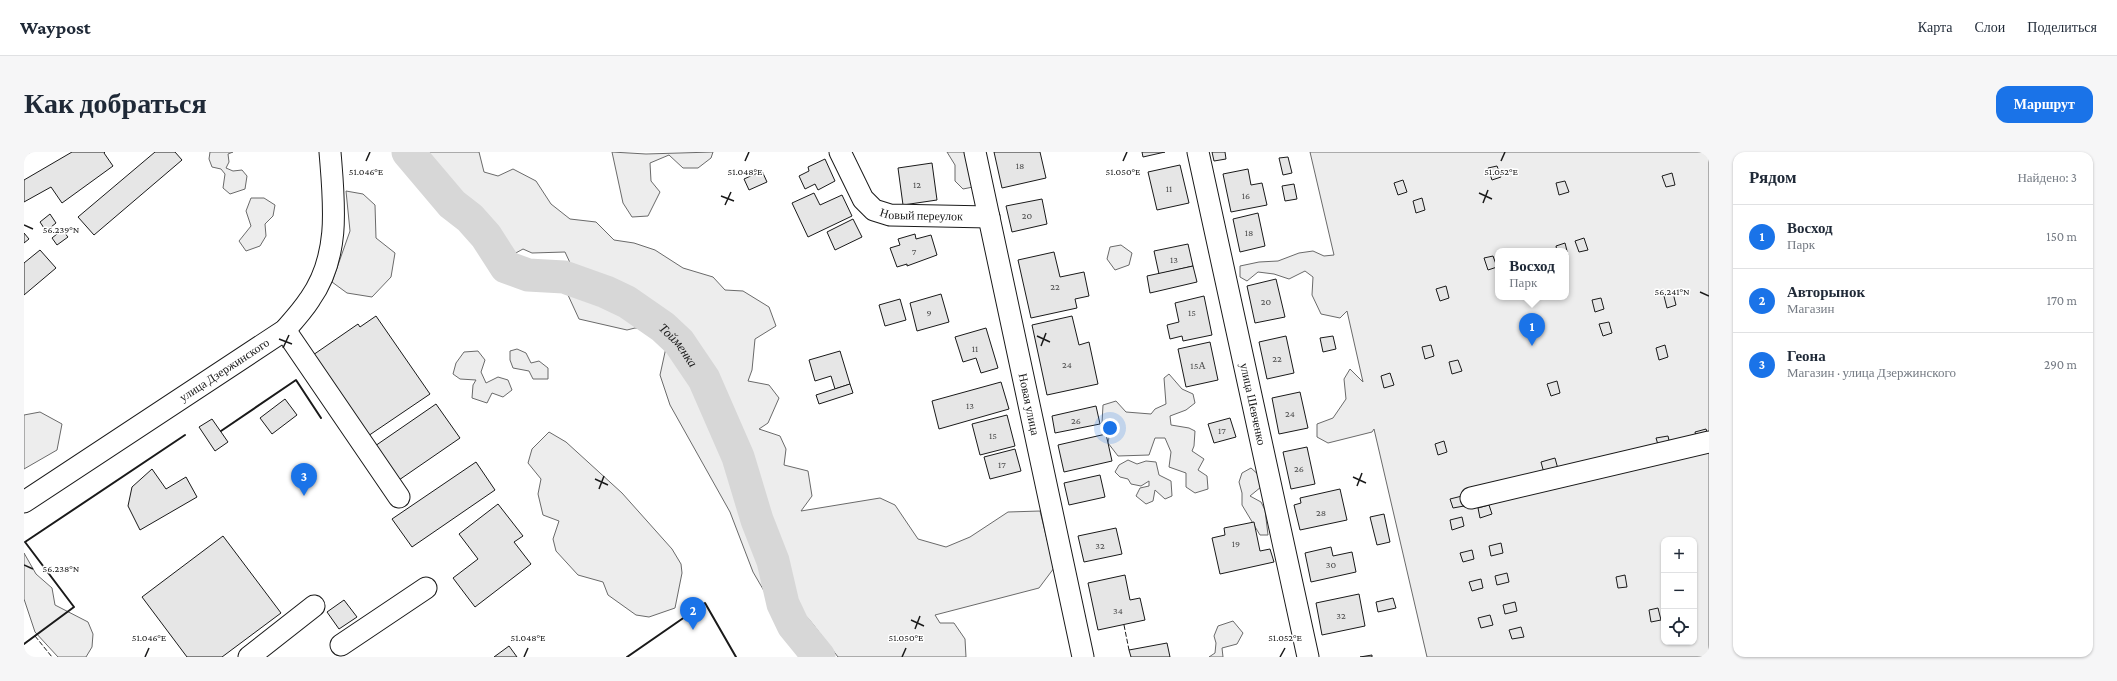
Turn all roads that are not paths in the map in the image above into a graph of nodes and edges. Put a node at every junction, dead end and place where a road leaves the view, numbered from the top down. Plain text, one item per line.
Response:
1 (330, 152) edge
2 (840, 152) edge
3 (975, 152) edge
4 (1198, 152) edge
5 (989, 217) junction
6 (285, 330) junction
7 (1709, 442) edge
8 (399, 497) dead end
9 (1471, 498) dead end
10 (24, 502) edge
11 (426, 588) dead end
12 (314, 606) dead end
13 (341, 645) dead end
14 (250, 657) edge
15 (1083, 657) edge
16 (1308, 657) edge

1 - 6 street, улица Дзержинского
2 - 5 street, Новый переулок
3 - 5 street, Новая улица
4 - 16 street, улица Шевченко
5 - 15 street, Новая улица
6 - 8 street
6 - 10 street, улица Дзержинского
7 - 9 street
11 - 13 street
12 - 14 street

